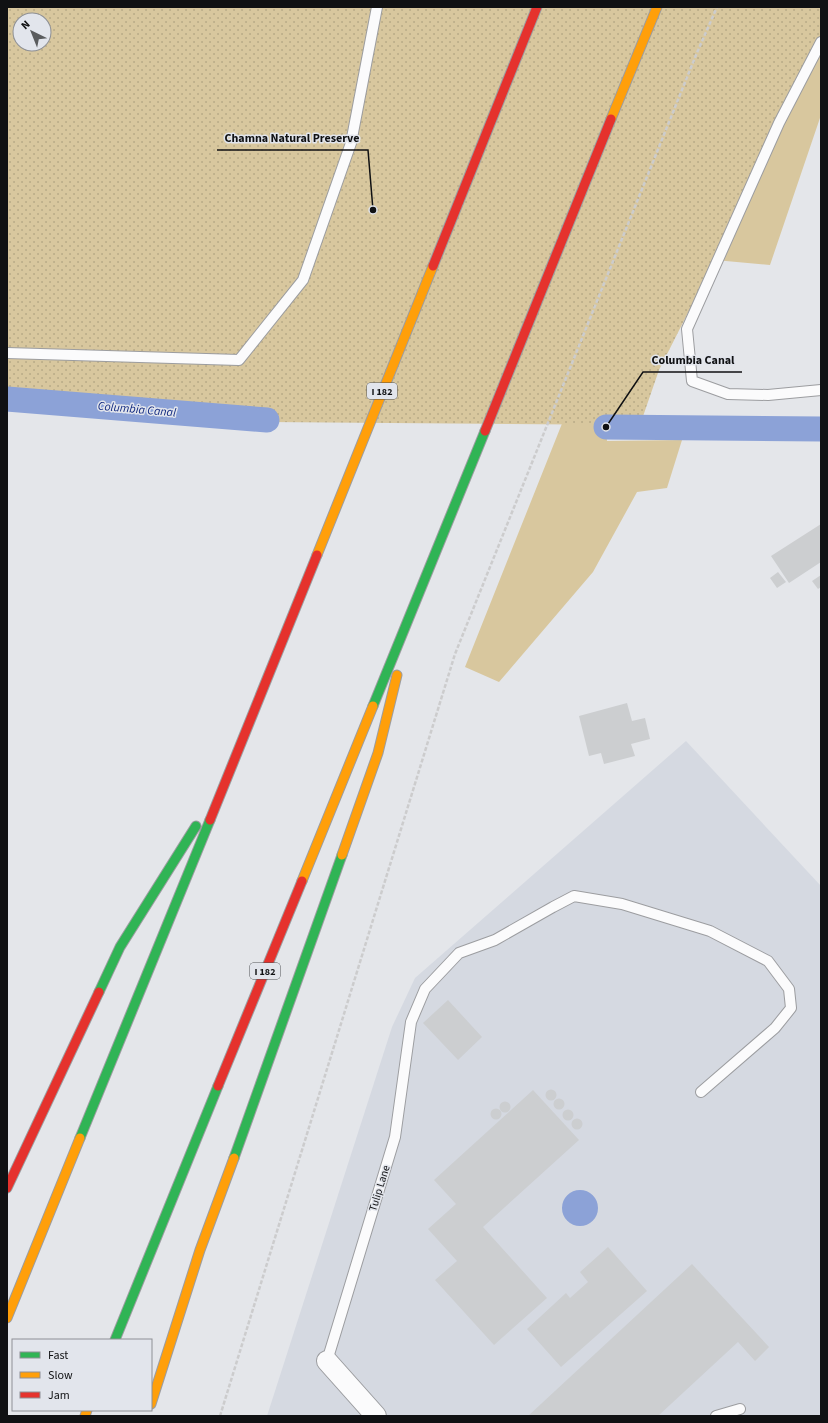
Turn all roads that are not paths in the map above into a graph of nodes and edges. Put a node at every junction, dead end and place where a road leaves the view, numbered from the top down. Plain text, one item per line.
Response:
1 (377, 7) edge
2 (537, 7) edge
3 (657, 7) edge
4 (821, 42) edge
5 (7, 353) edge
6 (821, 390) edge
7 (415, 602) junction
8 (228, 776) junction
9 (701, 1092) dead end
10 (7, 1188) edge
11 (7, 1318) edge
12 (115, 1339) edge
13 (327, 1361) joint
14 (152, 1401) edge
15 (740, 1409) dead end
16 (376, 1416) edge
17 (716, 1416) edge

1 - 5 lane
2 - 8 highway, I 182
3 - 7 highway, I 182
4 - 6 lane
7 - 12 highway, I 182
7 - 14 highway
8 - 10 highway
8 - 11 highway, I 182
9 - 13 lane, Tulip Lane
13 - 16 street, Tulip Lane
15 - 17 lane

